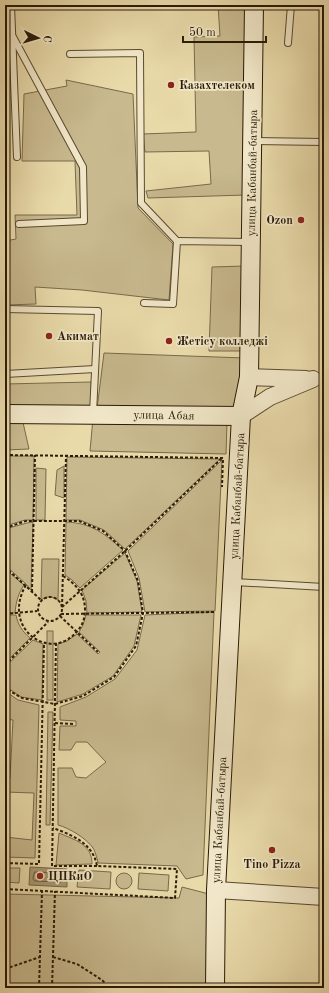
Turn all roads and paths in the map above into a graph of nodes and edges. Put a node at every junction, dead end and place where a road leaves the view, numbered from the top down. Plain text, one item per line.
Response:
1 (12, 5) edge
2 (254, 5) edge
3 (291, 5) edge
4 (13, 37) junction
5 (288, 43) dead end
6 (70, 54) dead end
7 (253, 141) junction
8 (324, 142) edge
9 (17, 157) dead end
10 (19, 224) dead end
11 (177, 241) junction
12 (251, 242) junction
13 (144, 303) dead end
14 (5, 308) edge
15 (95, 369) junction
16 (5, 374) edge
17 (250, 377) junction
18 (318, 380) edge
19 (5, 414) edge
20 (93, 415) junction
21 (241, 416) junction
22 (5, 455) edge
23 (35, 455) junction
24 (66, 456) junction
25 (223, 458) junction
26 (222, 489) dead end
27 (34, 521) junction
28 (65, 521) junction
29 (5, 528) edge
30 (126, 551) junction
31 (5, 568) edge
32 (63, 576) junction
33 (232, 582) junction
34 (26, 585) junction
35 (324, 587) edge
36 (80, 590) junction
37 (32, 592) junction
38 (41, 600) junction
39 (217, 605) dead end
40 (62, 607) junction
41 (37, 611) junction
42 (143, 613) junction
43 (5, 614) edge
44 (17, 614) junction
45 (86, 614) junction
46 (61, 615) junction
47 (48, 621) junction
48 (77, 632) junction
49 (32, 638) junction
50 (44, 643) junction
51 (56, 643) junction
52 (98, 652) dead end
53 (5, 665) edge
54 (5, 688) edge
55 (43, 702) junction
56 (55, 704) junction
57 (55, 723) junction
58 (73, 724) dead end
59 (53, 828) junction
60 (5, 863) edge
61 (97, 866) junction
62 (5, 889) edge
63 (216, 890) junction
64 (42, 891) junction
65 (55, 891) junction
66 (324, 897) edge
67 (40, 957) junction
68 (53, 957) junction
69 (5, 969) edge
70 (39, 988) edge
71 (52, 988) edge
72 (110, 988) edge
73 (215, 988) edge

1 - 4 lane
2 - 7 main road, улица Кабанбай-батыра
3 - 5 lane
4 - 9 lane
4 - 10 lane
6 - 11 lane
7 - 8 lane
7 - 12 main road, улица Кабанбай-батыра
11 - 12 lane
11 - 13 lane
12 - 17 main road, улица Кабанбай-батыра
14 - 15 lane
15 - 16 lane
15 - 20 lane
17 - 18 street
17 - 21 main road, улица Кабанбай-батыра
18 - 21 street
19 - 20 main road, улица Абая
20 - 21 main road, улица Абая
21 - 33 main road, улица Кабанбай-батыра
22 - 23 path
23 - 24 path
23 - 27 path
24 - 25 path
24 - 28 path
25 - 26 path
25 - 30 path
27 - 28 path
27 - 29 path
27 - 37 path
28 - 30 path
28 - 32 path
30 - 36 path
30 - 42 path
31 - 34 path
32 - 36 path
32 - 40 path
33 - 35 lane
33 - 63 main road, улица Кабанбай-батыра
34 - 37 path
34 - 44 path
36 - 40 path
36 - 45 path
37 - 38 path
38 - 40 path
38 - 41 path
39 - 42 path
40 - 46 path
41 - 44 path
41 - 47 path
42 - 45 path
42 - 56 path
43 - 44 path
44 - 49 path
45 - 46 path
45 - 48 path
46 - 47 path
46 - 48 path
47 - 49 path
48 - 51 path
48 - 52 path
49 - 50 path
49 - 53 path
50 - 51 path
50 - 55 path
51 - 56 path
54 - 55 path
55 - 56 path
55 - 60 path
56 - 57 path
57 - 58 path
57 - 59 path
59 - 61 path
59 - 61 path
61 - 65 path
62 - 64 path
63 - 66 street
63 - 73 main road, улица Кабанбай-батыра
64 - 65 path
64 - 67 path
65 - 68 path
67 - 69 path
67 - 70 path
68 - 71 path
68 - 72 path

